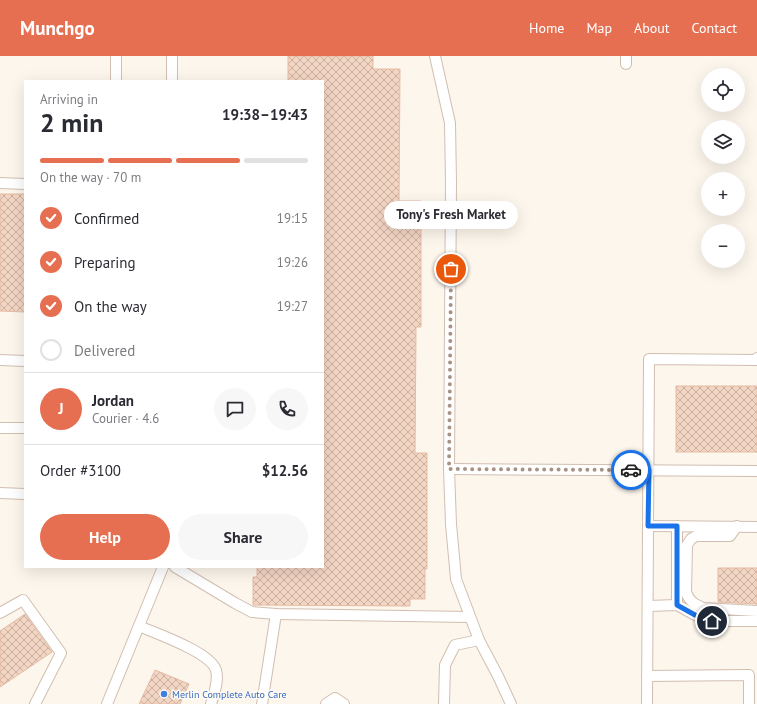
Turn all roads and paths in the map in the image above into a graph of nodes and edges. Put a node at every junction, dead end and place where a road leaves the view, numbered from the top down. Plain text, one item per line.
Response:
1 (116, 56) edge
2 (172, 56) edge
3 (434, 56) edge
4 (116, 80) edge
5 (172, 80) edge
6 (0, 183) edge
7 (24, 184) edge
8 (757, 358) edge
9 (0, 360) edge
10 (24, 360) edge
11 (0, 428) edge
12 (24, 428) edge
13 (449, 469) junction
14 (649, 470) junction
15 (757, 471) edge
16 (0, 493) edge
17 (24, 494) edge
18 (648, 526) junction
19 (677, 526) junction
20 (737, 526) junction
21 (757, 526) edge
22 (163, 568) edge
23 (177, 568) edge
24 (677, 605) junction
25 (648, 606) junction
26 (757, 611) edge
27 (0, 613) edge
28 (276, 614) junction
29 (469, 617) junction
30 (757, 621) edge
31 (139, 626) junction
32 (479, 640) junction
33 (647, 676) junction
34 (35, 704) edge
35 (107, 704) edge
36 (211, 704) edge
37 (262, 704) edge
38 (326, 704) edge
39 (344, 704) edge
40 (444, 704) edge
41 (511, 704) edge
42 (647, 704) edge
43 (749, 704) edge

1 - 4 lane
2 - 5 lane
3 - 13 lane
6 - 7 lane
8 - 14 lane
9 - 10 lane
11 - 12 lane
13 - 14 lane
13 - 29 lane
14 - 15 lane
14 - 18 lane
16 - 17 lane
18 - 19 lane
18 - 25 lane
19 - 20 lane
19 - 24 lane
20 - 21 lane
20 - 26 lane
22 - 31 lane
23 - 28 lane
24 - 25 lane
24 - 30 lane
25 - 33 lane
27 - 34 lane
28 - 29 lane
28 - 37 lane
29 - 32 lane
31 - 35 lane
31 - 36 lane
32 - 40 lane
32 - 41 lane
33 - 42 lane
33 - 43 lane
38 - 39 lane

